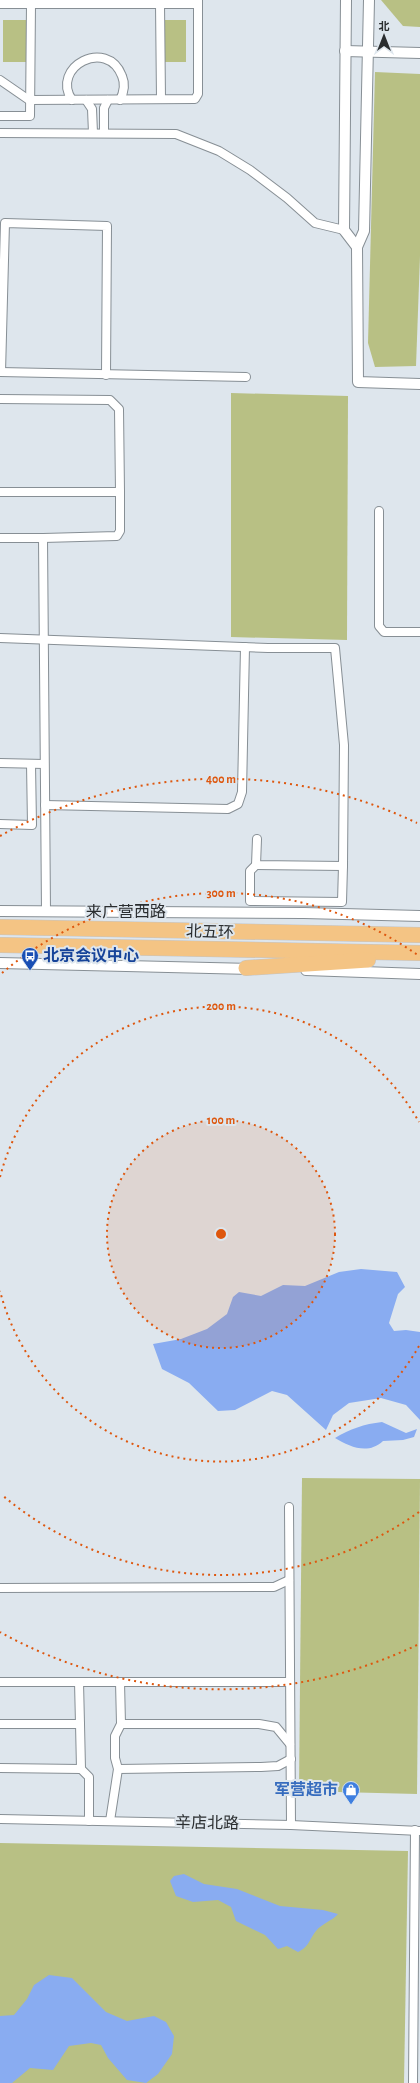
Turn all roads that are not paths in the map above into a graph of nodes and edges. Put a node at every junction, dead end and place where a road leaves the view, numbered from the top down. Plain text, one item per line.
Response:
1 (346, 0) edge
2 (368, 0) edge
3 (55, 2) edge
4 (138, 2) edge
5 (198, 2) edge
6 (0, 4) edge
7 (30, 4) junction
8 (160, 4) junction
9 (345, 51) junction
10 (366, 52) junction
11 (420, 53) edge
12 (0, 80) edge
13 (29, 100) junction
14 (72, 100) junction
15 (86, 100) junction
16 (108, 100) junction
17 (120, 100) junction
18 (161, 100) junction
19 (0, 116) edge
20 (0, 133) edge
21 (93, 133) junction
22 (104, 133) junction
23 (2, 223) edge
24 (344, 230) junction
25 (357, 247) junction
26 (1, 372) edge
27 (106, 375) junction
28 (246, 377) dead end
29 (420, 384) edge
30 (0, 399) edge
31 (0, 492) edge
32 (120, 492) junction
33 (379, 512) dead end
34 (0, 538) edge
35 (43, 538) junction
36 (420, 632) edge
37 (0, 638) edge
38 (43, 640) junction
39 (246, 647) junction
40 (0, 763) edge
41 (31, 764) junction
42 (44, 764) junction
43 (44, 806) junction
44 (0, 824) edge
45 (32, 825) junction
46 (45, 825) junction
47 (257, 839) dead end
48 (256, 865) junction
49 (343, 866) junction
50 (290, 902) junction
51 (0, 911) edge
52 (46, 912) junction
53 (290, 913) junction
54 (420, 916) edge
55 (0, 927) edge
56 (420, 935) edge
57 (0, 945) edge
58 (420, 954) edge
59 (0, 963) edge
60 (246, 968) junction
61 (420, 974) edge
62 (289, 1507) dead end
63 (289, 1580) junction
64 (0, 1588) edge
65 (0, 1682) edge
66 (79, 1682) junction
67 (120, 1682) junction
68 (290, 1682) junction
69 (0, 1724) edge
70 (80, 1724) junction
71 (121, 1724) junction
72 (290, 1744) junction
73 (291, 1759) junction
74 (0, 1768) edge
75 (81, 1769) junction
76 (118, 1769) junction
77 (0, 1819) edge
78 (90, 1821) junction
79 (110, 1821) junction
80 (291, 1825) junction
81 (417, 1830) edge
82 (418, 1892) edge
83 (413, 2083) edge
84 (420, 2083) edge

1 - 9 street
2 - 10 street
3 - 4 street
3 - 7 street
4 - 8 street
5 - 8 street
5 - 18 street
6 - 7 street
7 - 13 street
8 - 18 street
9 - 10 street
9 - 24 street
10 - 11 street
10 - 25 street
12 - 13 street
13 - 14 street
13 - 19 street
14 - 15 street
14 - 17 street
15 - 16 street
15 - 21 street
16 - 17 street
16 - 22 street
17 - 18 street
20 - 21 street
21 - 22 street
22 - 24 street
23 - 26 street
23 - 27 street
24 - 25 street
25 - 29 street
26 - 27 street
27 - 28 street
30 - 32 street
31 - 32 street
32 - 35 street
33 - 36 street
34 - 35 street
35 - 38 street
37 - 38 street
38 - 39 street
38 - 42 street
39 - 43 street
39 - 49 street
40 - 41 street
41 - 42 street
41 - 45 street
42 - 43 street
43 - 46 street
44 - 45 street
45 - 46 street
46 - 52 street
47 - 48 street
48 - 49 street
48 - 50 street
49 - 50 street
50 - 53 street
51 - 52 street, 来广营西路
52 - 53 street, 来广营西路
53 - 54 street, 来广营西路
55 - 56 highway, 北五环
57 - 58 highway, 北五环
58 - 60 highway
59 - 60 street
60 - 61 street
62 - 63 street
63 - 64 street
63 - 68 street
65 - 66 street
66 - 67 street
66 - 70 street
67 - 68 street
67 - 71 street
68 - 72 street
69 - 70 street
70 - 75 street
71 - 72 street
71 - 76 street
72 - 73 street
73 - 76 street
73 - 80 street
74 - 75 street
75 - 78 street
76 - 79 street
77 - 78 street, 辛店北路
78 - 79 street, 辛店北路
79 - 80 street, 辛店北路
80 - 81 street, 辛店北路
81 - 82 street
82 - 83 street
83 - 84 street

